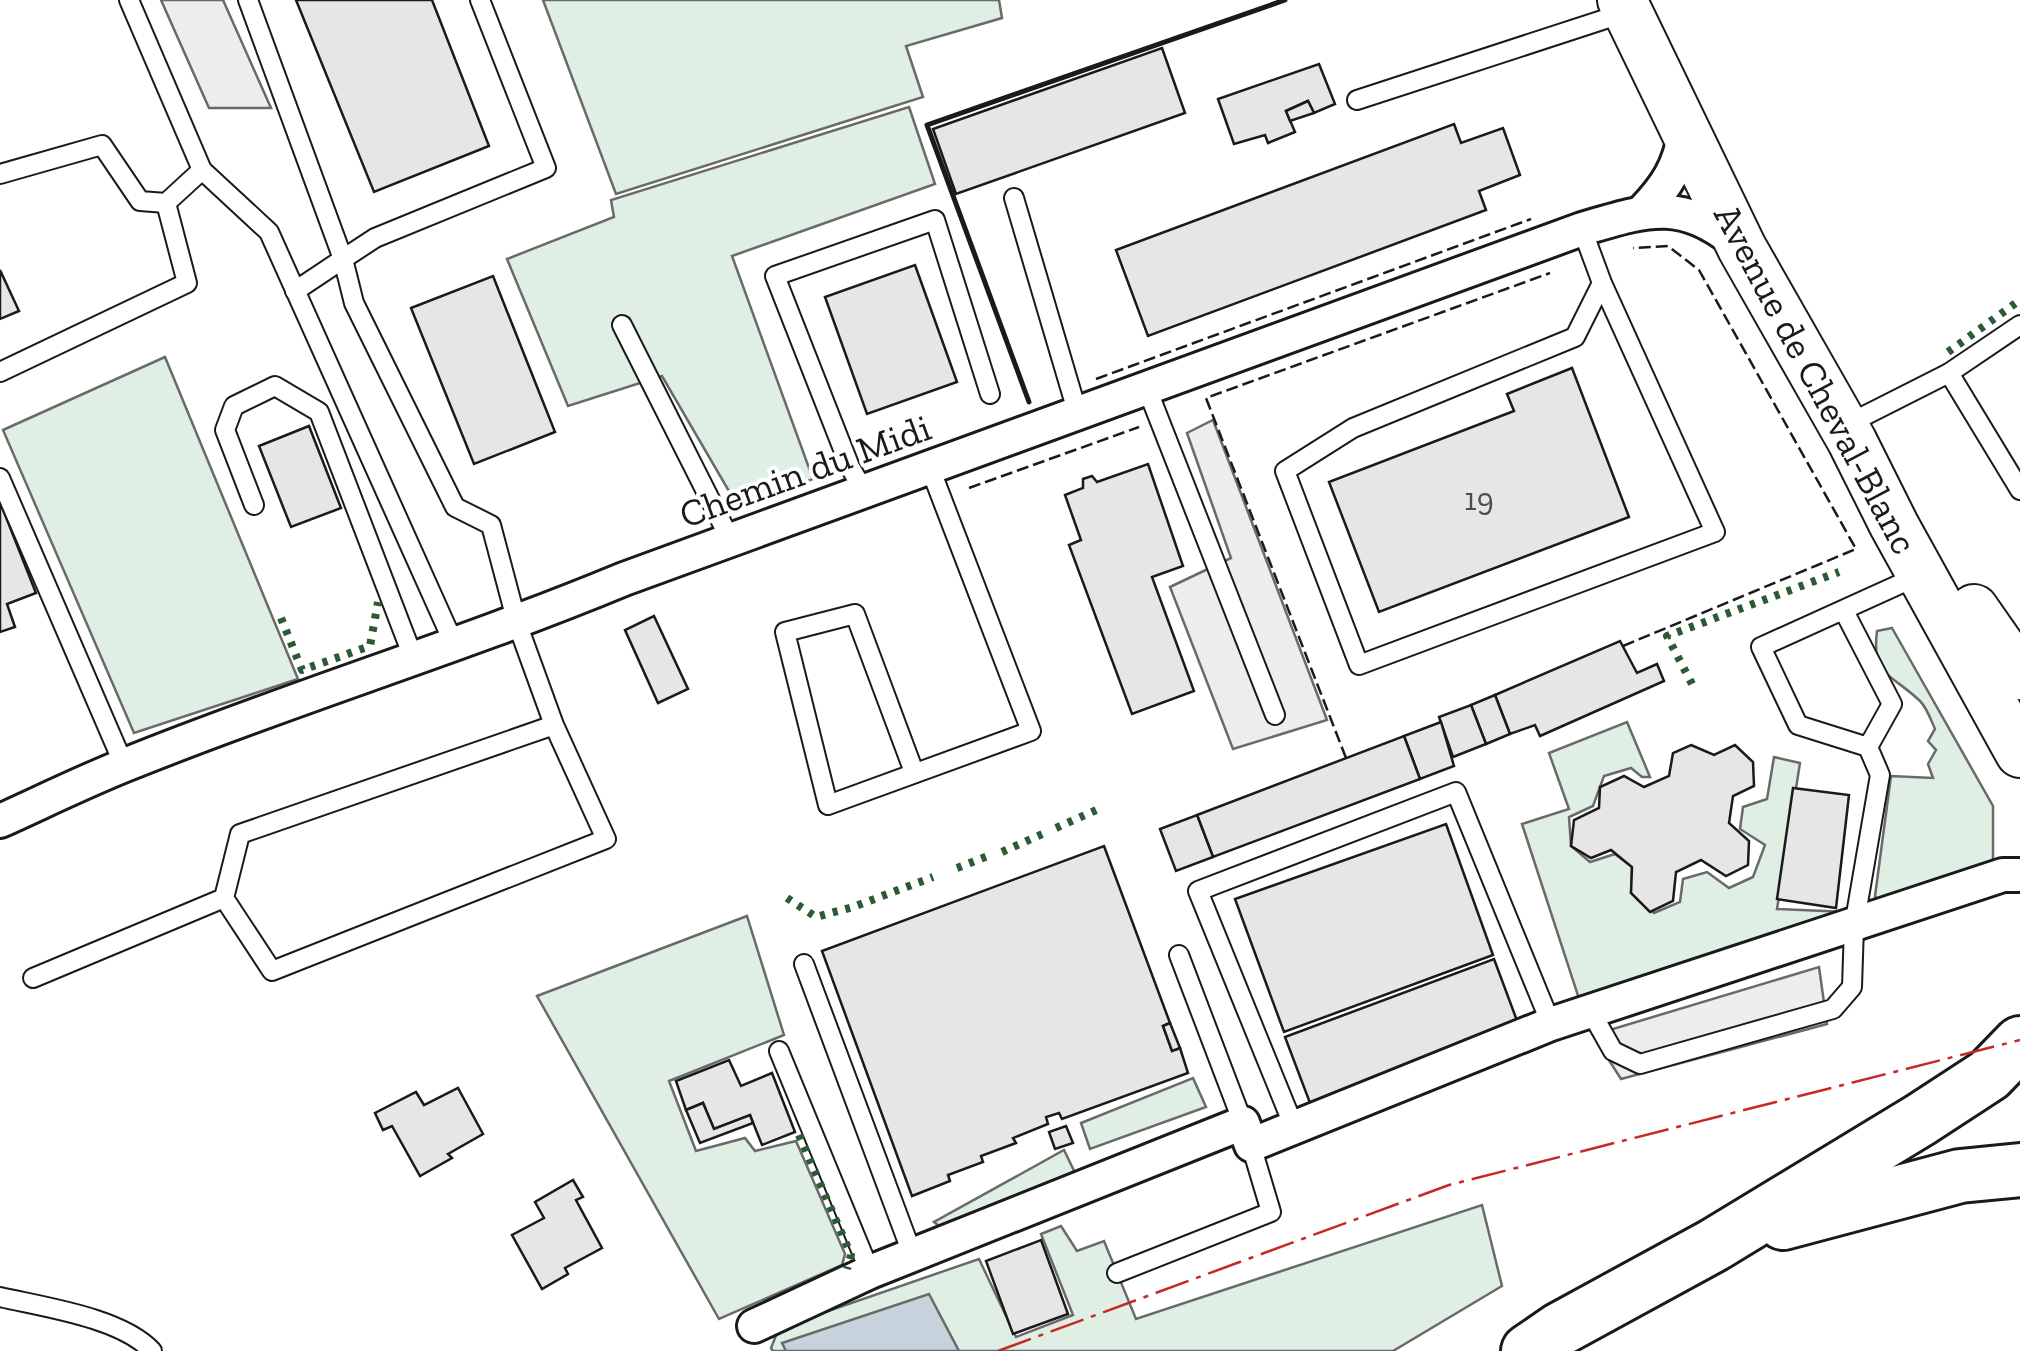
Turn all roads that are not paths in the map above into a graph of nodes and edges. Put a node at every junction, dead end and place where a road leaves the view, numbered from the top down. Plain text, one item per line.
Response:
1 (129, 0) edge
2 (248, 0) edge
3 (480, 0) edge
4 (1631, 4) edge
5 (1357, 100) dead end
6 (1685, 132) junction
7 (202, 170) junction
8 (0, 174) edge
9 (1014, 198) dead end
10 (166, 203) junction
11 (1642, 211) junction
12 (1582, 228) junction
13 (1742, 248) junction
14 (343, 259) junction
15 (1602, 282) junction
16 (295, 291) junction
17 (1773, 301) junction
18 (622, 325) dead end
19 (2020, 325) edge
20 (0, 372) edge
21 (1949, 373) junction
22 (1792, 374) dead end
23 (1146, 386) junction
24 (990, 394) dead end
25 (1077, 411) junction
26 (1841, 424) junction
27 (930, 468) junction
28 (0, 478) edge
29 (2020, 490) edge
30 (865, 493) junction
31 (254, 505) dead end
32 (731, 541) junction
33 (1921, 575) junction
34 (1844, 610) junction
35 (517, 624) junction
36 (455, 646) junction
37 (413, 657) junction
38 (2020, 675) edge
39 (1275, 715) dead end
40 (554, 725) junction
41 (1868, 747) junction
42 (2020, 753) edge
43 (124, 765) junction
44 (914, 772) junction
45 (0, 821) edge
46 (2020, 875) edge
47 (224, 898) junction
48 (1854, 926) junction
49 (1179, 954) dead end
50 (804, 964) dead end
51 (32, 978) dead end
52 (1592, 1012) junction
53 (1551, 1024) junction
54 (2020, 1043) edge
55 (779, 1052) dead end
56 (1294, 1127) junction
57 (1246, 1134) junction
58 (2020, 1170) edge
59 (1714, 1244) junction
60 (913, 1256) junction
61 (870, 1272) junction
62 (1118, 1274) dead end
63 (0, 1297) edge
64 (754, 1326) dead end
65 (152, 1351) edge
66 (1528, 1351) edge

1 - 7 lane
2 - 14 lane
3 - 14 lane
4 - 5 lane
4 - 6 main road, Avenue de Cheval-Blanc
4 - 26 main road, Avenue de Cheval-Blanc
6 - 11 street
6 - 13 main road, Avenue de Cheval-Blanc
7 - 10 lane
7 - 16 lane
8 - 10 lane
9 - 25 lane
10 - 20 lane
11 - 12 street, Chemin du Midi
11 - 13 street, Chemin du Midi
12 - 15 lane
12 - 23 street, Chemin du Midi
13 - 17 main road, Avenue de Cheval-Blanc
14 - 16 lane
14 - 35 lane
15 - 15 lane
16 - 36 lane
17 - 22 lane
17 - 26 main road, Avenue de Cheval-Blanc
18 - 32 lane
19 - 21 lane
21 - 26 lane
21 - 29 lane
23 - 25 street, Chemin du Midi
23 - 39 lane
24 - 30 lane
25 - 27 street, Chemin du Midi
26 - 33 main road, Avenue de Cheval-Blanc
26 - 38 main road, Avenue de Cheval-Blanc
27 - 30 street, Chemin du Midi
27 - 44 lane
28 - 43 lane
30 - 32 street, Chemin du Midi
31 - 37 lane
32 - 35 street, Chemin du Midi
33 - 34 lane
33 - 42 main road, Avenue de Cheval-Blanc
34 - 41 lane
34 - 41 lane
35 - 36 street, Chemin du Midi
35 - 40 lane
36 - 37 street, Chemin du Midi
37 - 43 street, Chemin du Midi
40 - 47 lane
40 - 47 lane
41 - 48 lane
43 - 45 street, Chemin du Midi
44 - 44 lane
46 - 48 street
47 - 51 lane
48 - 52 street
48 - 52 lane
49 - 57 lane
50 - 60 lane
52 - 53 street
53 - 56 street
53 - 56 lane
54 - 59 main road
55 - 61 lane
56 - 57 street
57 - 60 street
57 - 62 lane
58 - 59 main road
59 - 66 main road
60 - 61 street
61 - 64 street
63 - 65 lane

